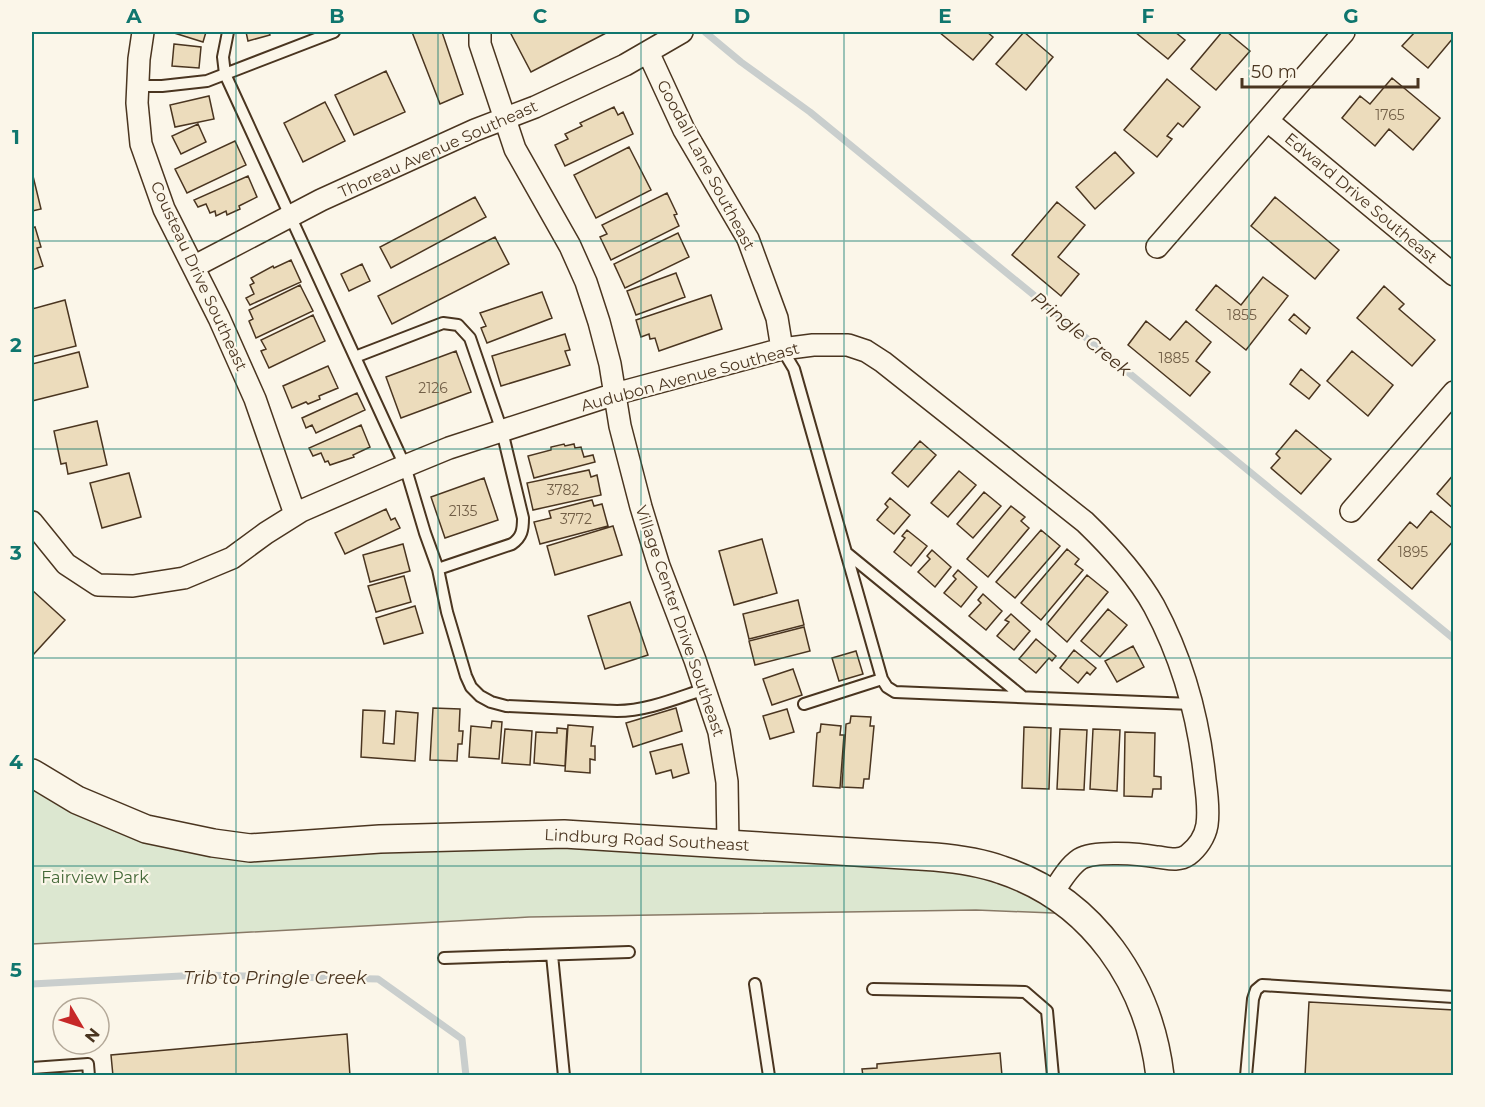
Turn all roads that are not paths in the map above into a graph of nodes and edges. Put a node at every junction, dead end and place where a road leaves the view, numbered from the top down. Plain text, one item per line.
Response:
1 (143, 32) edge
2 (228, 32) edge
3 (334, 32) edge
4 (480, 32) edge
5 (1344, 32) edge
6 (675, 37) edge
7 (648, 52) junction
8 (225, 74) junction
9 (138, 86) junction
10 (504, 119) junction
11 (1268, 121) junction
12 (290, 216) junction
13 (1157, 247) dead end
14 (195, 266) junction
15 (1454, 275) edge
16 (782, 349) junction
17 (355, 357) junction
18 (1454, 392) edge
19 (615, 394) junction
20 (502, 431) junction
21 (405, 466) junction
22 (1351, 511) dead end
23 (295, 514) junction
24 (32, 522) edge
25 (848, 554) junction
26 (438, 569) junction
27 (882, 679) junction
28 (705, 689) junction
29 (1023, 697) junction
30 (804, 704) dead end
31 (1192, 704) junction
32 (32, 776) edge
33 (728, 844) junction
34 (1052, 894) junction
35 (630, 952) dead end
36 (552, 955) junction
37 (444, 958) dead end
38 (755, 984) dead end
39 (873, 988) dead end
40 (1454, 997) edge
41 (32, 1068) edge
42 (89, 1076) edge
43 (564, 1076) edge
44 (768, 1076) edge
45 (1053, 1076) edge
46 (1160, 1076) edge
47 (1246, 1076) edge

1 - 9 street, Cousteau Drive Southeast
2 - 8 lane
3 - 8 lane
4 - 10 street, Village Center Drive Southeast
5 - 11 street
6 - 7 street, Thoreau Avenue Southeast
7 - 10 street, Thoreau Avenue Southeast
7 - 16 street, Goodall Lane Southeast
8 - 9 lane
8 - 12 lane
9 - 14 street, Cousteau Drive Southeast
10 - 12 street, Thoreau Avenue Southeast
10 - 19 street, Village Center Drive Southeast
11 - 13 street
11 - 15 street, Edward Drive Southeast
12 - 14 street, Thoreau Avenue Southeast
12 - 17 lane
14 - 23 street, Cousteau Drive Southeast
16 - 19 street, Audubon Avenue Southeast
16 - 25 lane
16 - 31 street, Audubon Avenue Southeast
17 - 20 lane
17 - 21 lane
18 - 22 street
19 - 20 street, Audubon Avenue Southeast
19 - 28 street, Village Center Drive Southeast
20 - 21 street, Audubon Avenue Southeast
20 - 26 lane
21 - 23 street, Audubon Avenue Southeast
21 - 26 lane
23 - 24 street, Audubon Avenue Southeast
25 - 27 lane
25 - 29 lane
26 - 28 lane
27 - 29 lane
27 - 30 lane
28 - 33 street, Village Center Drive Southeast
29 - 31 lane
31 - 34 street, Audubon Avenue Southeast
32 - 33 street, Lindburg Road Southeast
33 - 34 street, Lindburg Road Southeast
34 - 46 street, Lindburg Road Southeast
35 - 36 lane
36 - 37 lane
36 - 43 lane
38 - 44 lane
39 - 45 lane
40 - 47 lane
41 - 42 lane

